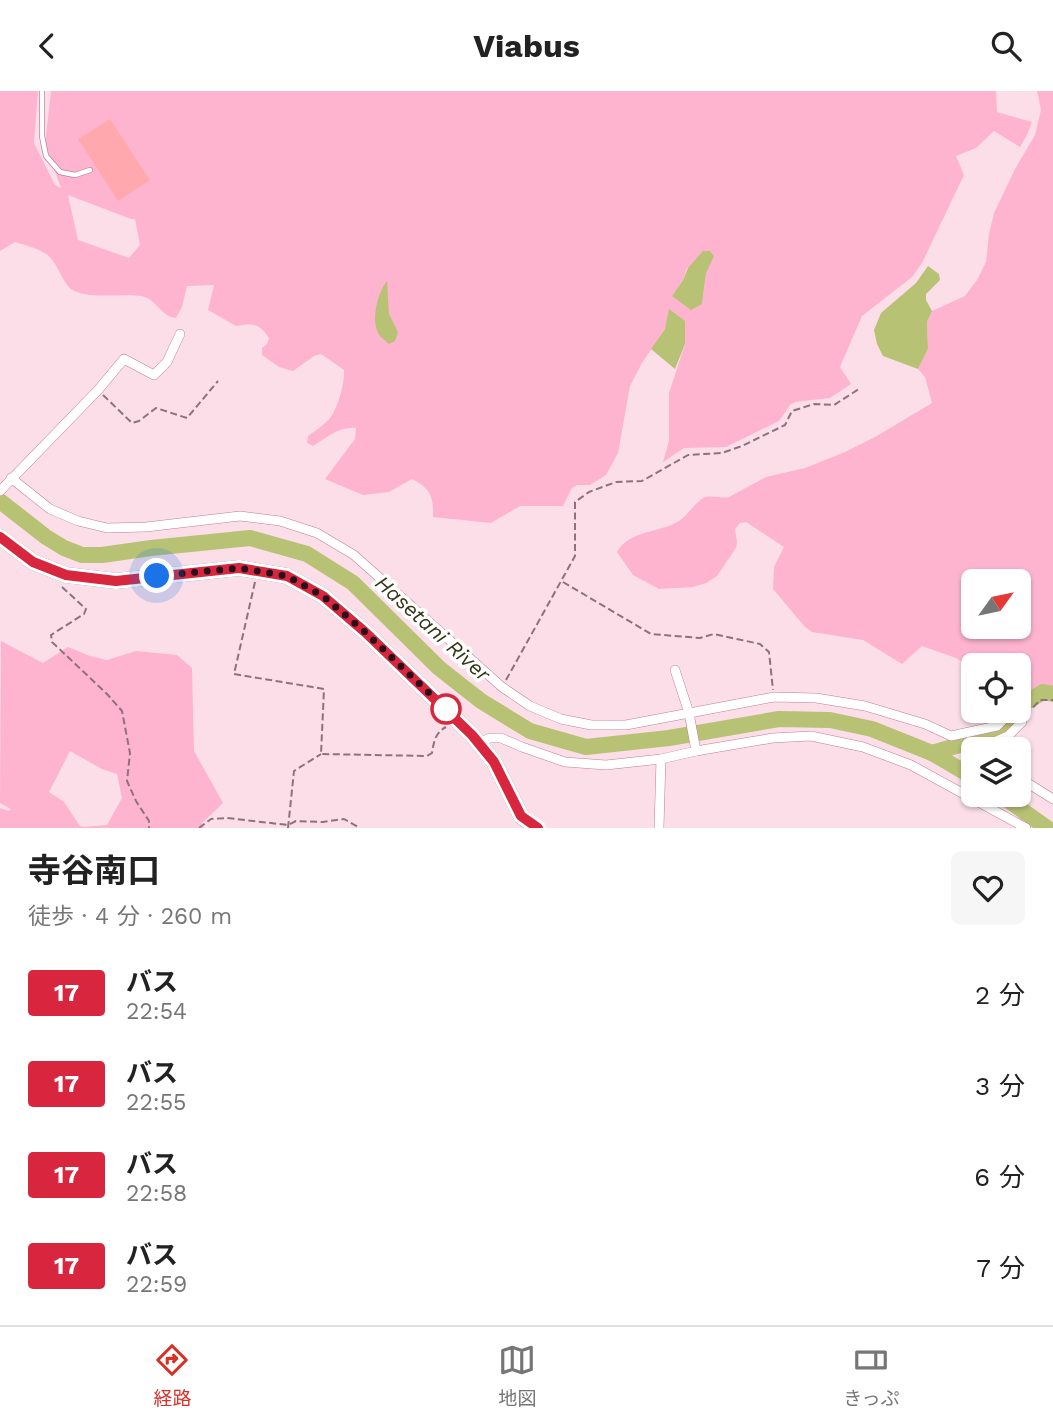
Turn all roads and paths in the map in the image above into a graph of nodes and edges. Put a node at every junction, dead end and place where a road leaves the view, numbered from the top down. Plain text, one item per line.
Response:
1 (42, 91) edge
2 (90, 170) dead end
3 (180, 334) dead end
4 (218, 381) dead end
5 (859, 389) dead end
6 (97, 390) junction
7 (11, 478) junction
8 (0, 491) edge
9 (0, 537) edge
10 (258, 571) junction
11 (66, 575) junction
12 (562, 581) junction
13 (675, 670) dead end
14 (502, 687) junction
15 (774, 697) junction
16 (1053, 700) edge
17 (1031, 709) edge
18 (689, 713) junction
19 (458, 721) junction
20 (1000, 723) edge
21 (1021, 723) edge
22 (1006, 737) edge
23 (478, 743) junction
24 (696, 751) junction
25 (321, 754) junction
26 (661, 759) junction
27 (1031, 785) edge
28 (1053, 799) edge
29 (288, 826) edge
30 (149, 828) edge
31 (199, 828) edge
32 (360, 828) edge
33 (537, 828) edge
34 (659, 828) edge
35 (1026, 828) edge

1 - 2 lane
3 - 6 street
4 - 6 path
5 - 12 path
6 - 7 street
7 - 8 street
7 - 14 street
9 - 11 main road
10 - 11 main road
10 - 19 main road
10 - 25 path
11 - 30 path
12 - 14 path
12 - 15 path
13 - 18 street
14 - 18 street
15 - 18 street
15 - 20 street
16 - 17 path
18 - 24 street
19 - 23 main road
19 - 25 path
21 - 22 street
23 - 26 street
23 - 33 main road
24 - 26 street
24 - 35 street
25 - 29 path
26 - 34 street
27 - 28 street
29 - 31 path
29 - 32 path

